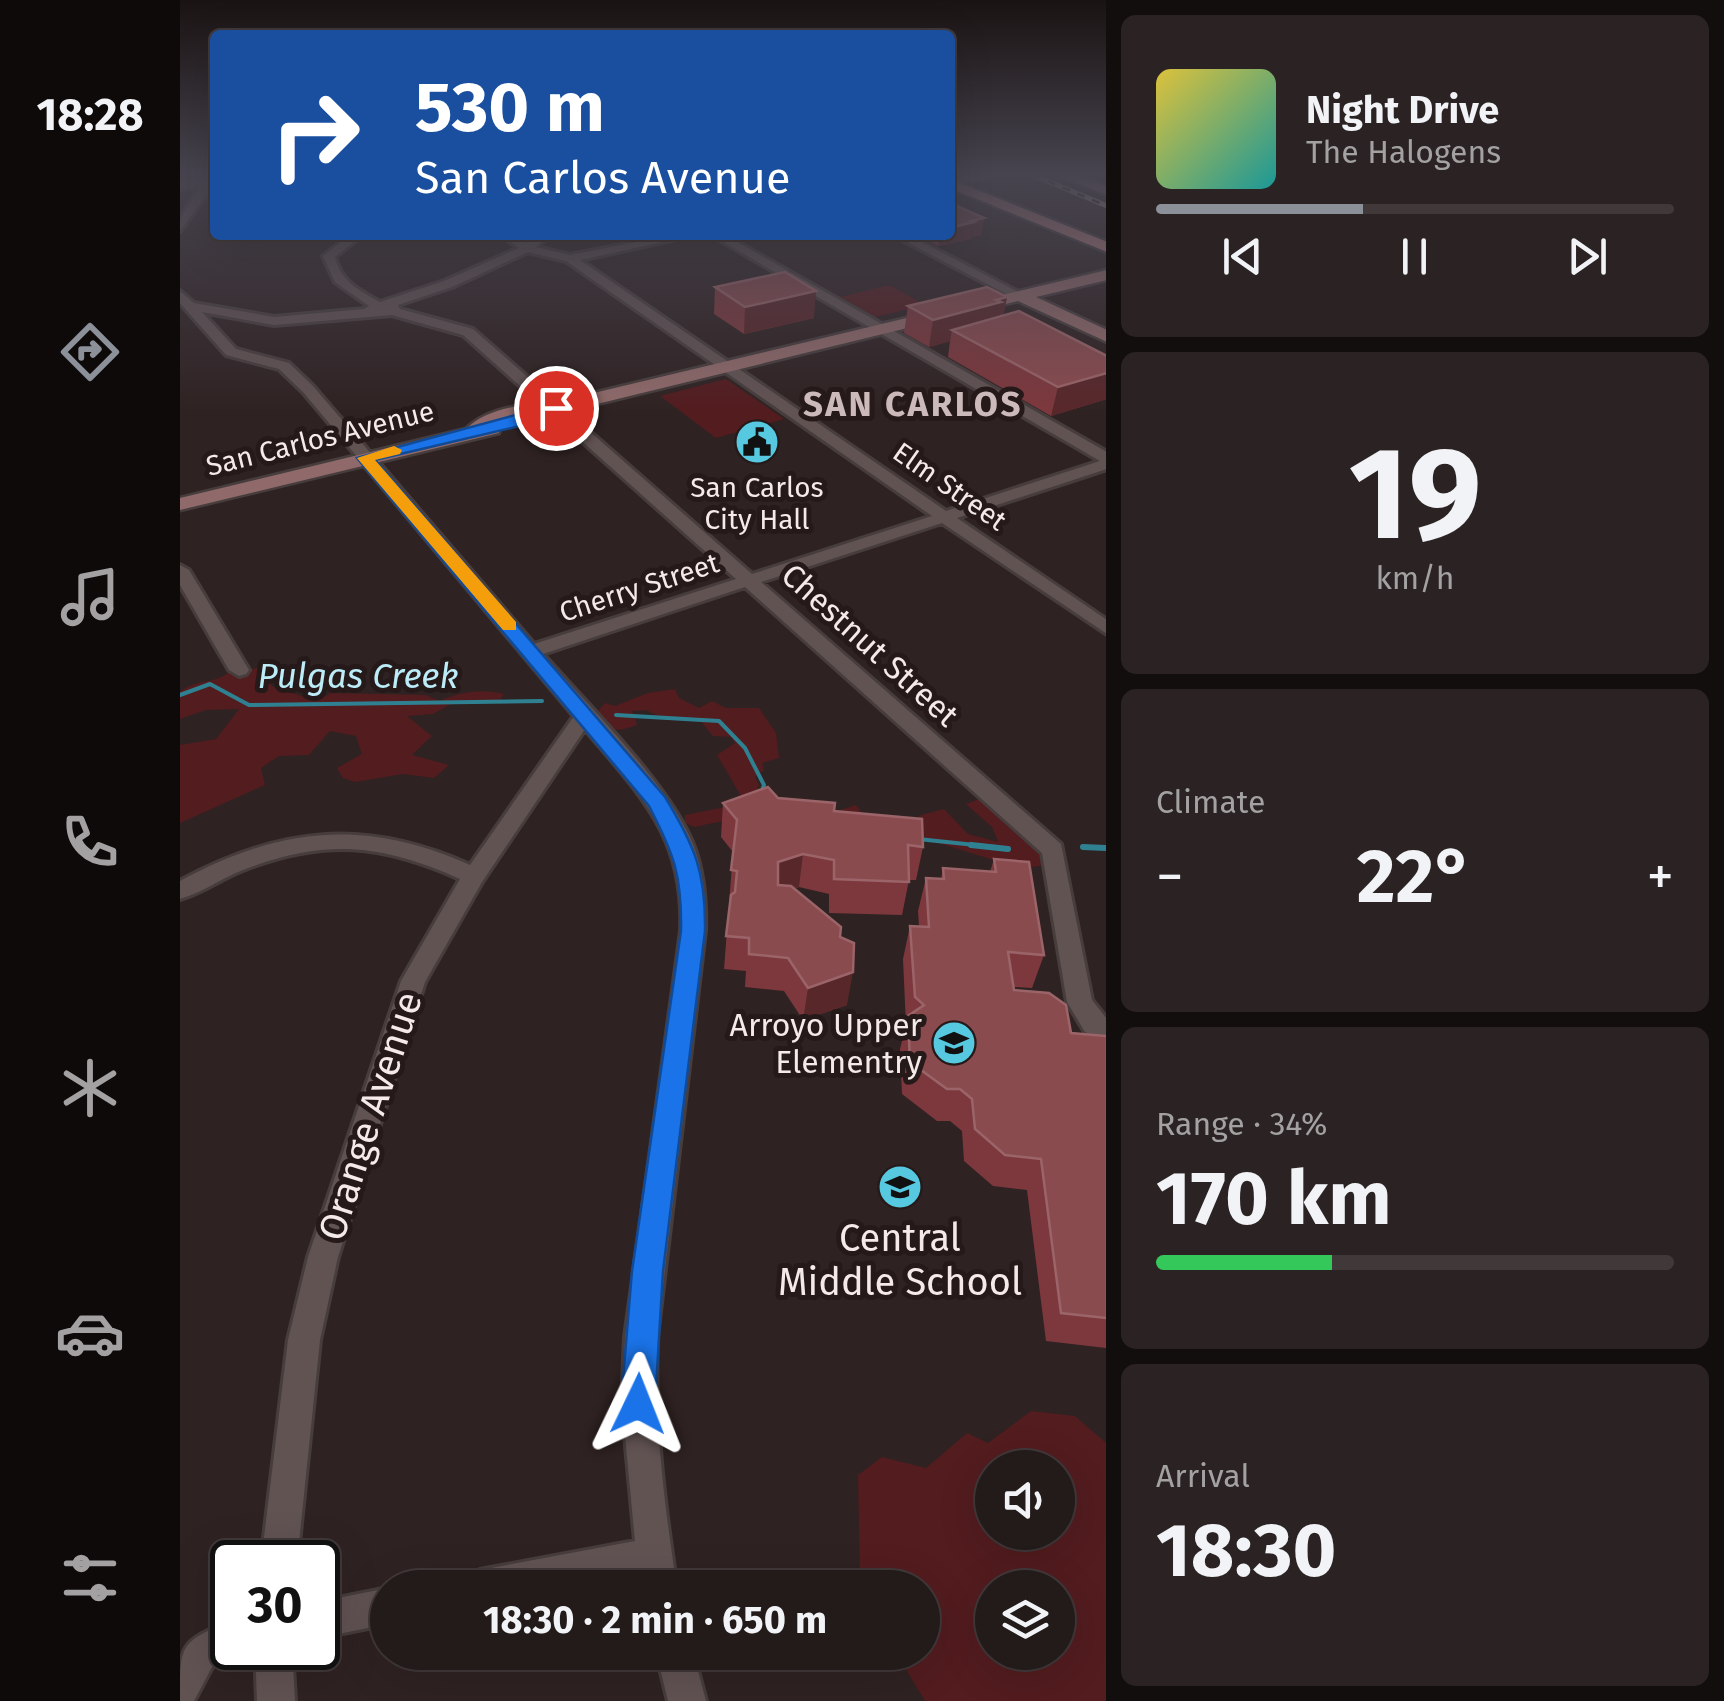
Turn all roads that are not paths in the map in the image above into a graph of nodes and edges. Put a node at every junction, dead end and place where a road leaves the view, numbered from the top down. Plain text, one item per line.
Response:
1 (331, 254) edge
2 (513, 254) edge
3 (550, 254) edge
4 (597, 254) edge
5 (751, 254) edge
6 (937, 254) edge
7 (570, 260) junction
8 (1106, 267) edge
9 (1106, 275) edge
10 (1015, 294) junction
11 (184, 303) edge
12 (392, 308) junction
13 (375, 309) junction
14 (879, 328) junction
15 (1106, 338) edge
16 (726, 366) junction
17 (556, 408) junction
18 (365, 458) junction
19 (1106, 462) edge
20 (180, 503) edge
21 (946, 516) junction
22 (180, 570) edge
23 (751, 578) junction
24 (1106, 629) edge
25 (532, 651) junction
26 (239, 670) dead end
27 (584, 716) junction
28 (474, 876) junction
29 (180, 891) edge
30 (1106, 1030) edge
31 (281, 1540) edge
32 (657, 1570) edge
33 (370, 1610) edge
34 (340, 1616) edge
35 (210, 1649) edge
36 (275, 1670) edge
37 (679, 1670) edge
38 (180, 1688) edge
39 (276, 1701) edge
40 (687, 1701) edge

1 - 13 street
2 - 12 street
3 - 7 street, Elm Street
4 - 7 street
5 - 14 street
6 - 10 street
7 - 16 street, Elm Street
8 - 10 main road, San Carlos Avenue
9 - 10 main road, San Carlos Avenue
10 - 14 main road, San Carlos Avenue
10 - 15 main road
11 - 13 street
11 - 18 street
12 - 13 street
12 - 17 street, Chestnut Street
14 - 16 main road, San Carlos Avenue
14 - 19 street
16 - 17 main road, San Carlos Avenue
16 - 21 street, Elm Street
17 - 18 main road, San Carlos Avenue
17 - 23 street, Chestnut Street
18 - 20 main road, San Carlos Avenue
18 - 25 street
19 - 21 street, Cherry Street
21 - 23 street, Cherry Street
21 - 24 street, Elm Street
22 - 26 street
23 - 25 street, Cherry Street
23 - 30 street, Chestnut Street
25 - 27 street
27 - 28 street, Orange Avenue
27 - 32 street
28 - 29 street
28 - 31 street, Orange Avenue
33 - 34 street
35 - 38 street
36 - 39 street
37 - 40 street

